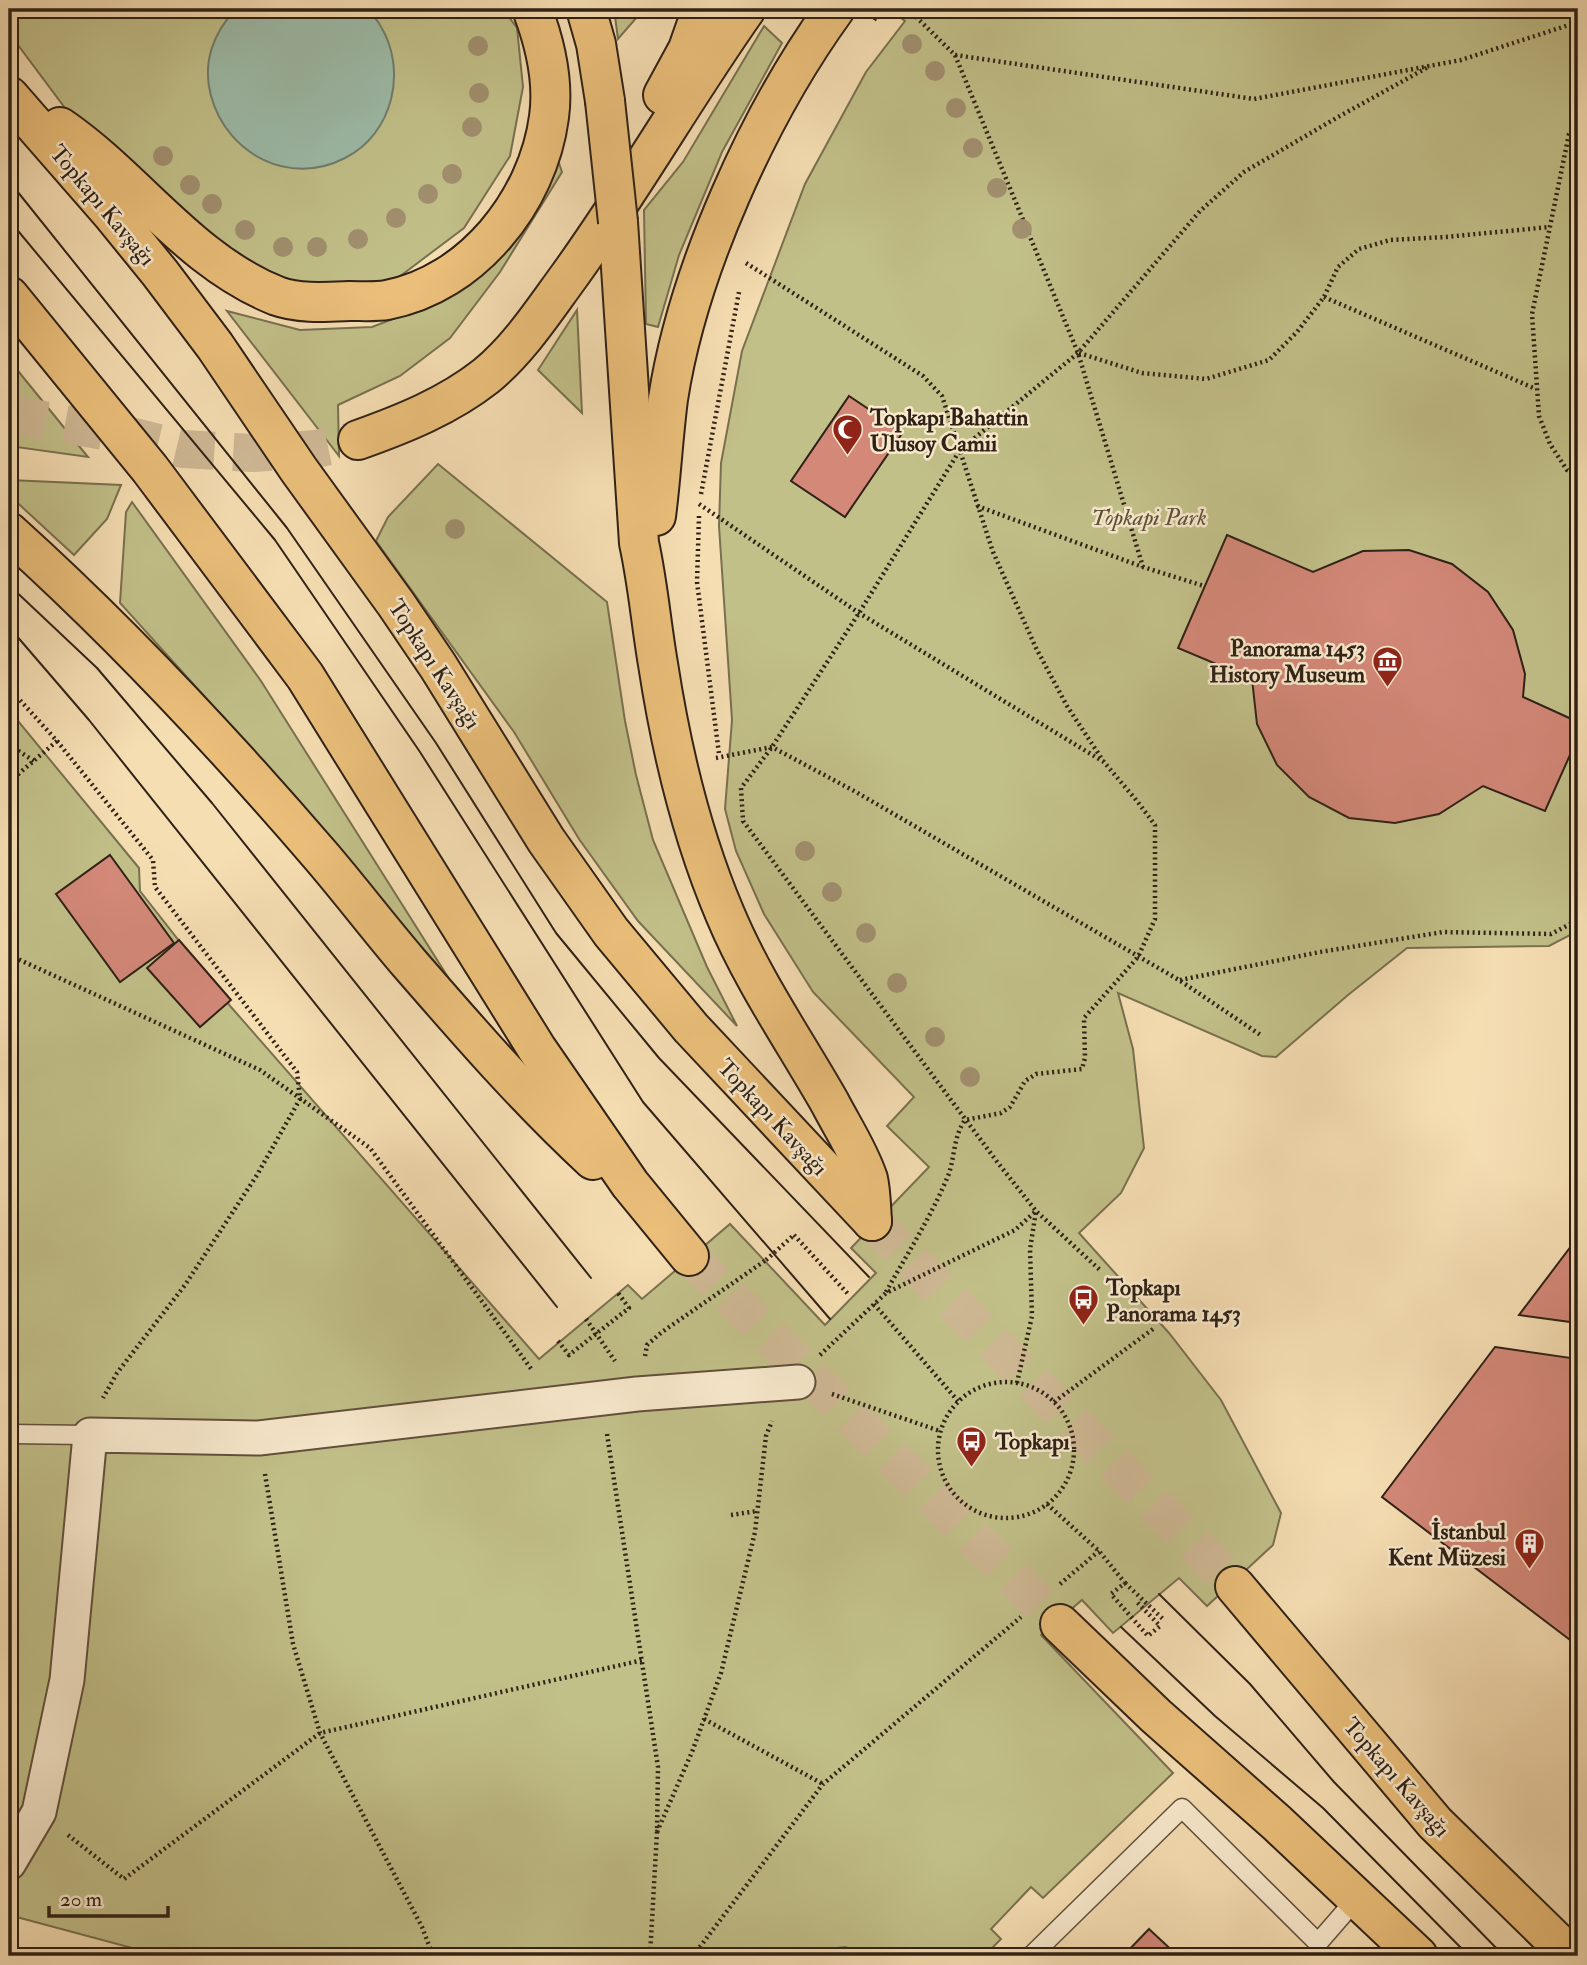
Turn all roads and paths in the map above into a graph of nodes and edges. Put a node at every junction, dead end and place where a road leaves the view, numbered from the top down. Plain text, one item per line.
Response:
1 (532, 9) edge
2 (586, 9) edge
3 (702, 9) edge
4 (746, 9) edge
5 (835, 9) edge
6 (881, 9) edge
7 (908, 9) edge
8 (874, 20) dead end
9 (1578, 22) edge
10 (955, 55) junction
11 (1430, 66) junction
12 (9, 94) edge
13 (1578, 120) edge
14 (1550, 227) junction
15 (606, 232) junction
16 (750, 251) dead end
17 (746, 263) junction
18 (743, 274) dead end
19 (741, 285) dead end
20 (9, 296) edge
21 (1324, 297) junction
22 (1078, 353) junction
23 (1536, 389) junction
24 (358, 440) tunnel mouth
25 (960, 450) junction
26 (1578, 477) edge
27 (699, 504) junction
28 (977, 506) junction
29 (9, 532) edge
30 (1143, 567) junction
31 (1204, 586) dead end
32 (649, 592) junction
33 (859, 613) junction
34 (9, 688) edge
35 (57, 741) junction
36 (9, 744) edge
37 (772, 747) junction
38 (719, 758) junction
39 (34, 761) junction
40 (1104, 762) junction
41 (677, 767) junction
42 (9, 782) edge
43 (1578, 920) edge
44 (9, 955) edge
45 (1138, 957) junction
46 (1179, 980) junction
47 (1262, 1036) dead end
48 (300, 1099) junction
49 (965, 1120) junction
50 (1035, 1211) junction
51 (1101, 1271) dead end
52 (618, 1293) dead end
53 (886, 1293) junction
54 (849, 1295) dead end
55 (874, 1304) junction
56 (1153, 1329) dead end
57 (558, 1341) dead end
58 (798, 1382) junction
59 (1017, 1382) junction
60 (637, 1394) junction
61 (602, 1399) junction
62 (958, 1401) junction
63 (1054, 1402) junction
64 (558, 1404) junction
65 (940, 1431) junction
66 (9, 1434) edge
67 (90, 1435) junction
68 (259, 1438) junction
69 (1047, 1504) junction
70 (757, 1511) junction
71 (731, 1515) dead end
72 (1099, 1551) junction
73 (1125, 1583) junction
74 (1057, 1587) dead end
75 (1235, 1587) tunnel mouth
76 (1136, 1601) dead end
77 (1042, 1619) joint
78 (1164, 1620) dead end
79 (643, 1660) junction
80 (704, 1719) junction
81 (320, 1733) junction
82 (823, 1784) junction
83 (39, 1812) junction
84 (657, 1832) junction
85 (9, 1863) edge
86 (1357, 1898) junction
87 (1410, 1953) edge
88 (433, 1956) edge
89 (650, 1956) edge
90 (693, 1956) edge
91 (1031, 1956) edge
92 (1571, 1956) edge

1 - 12 main road
2 - 15 main road, bridge
3 - 15 main road
4 - 15 main road
5 - 32 main road
6 - 8 path
7 - 10 path
9 - 11 path
10 - 11 path
10 - 22 path
11 - 22 path
12 - 41 main road, Topkapı Kavşağı
13 - 14 path
14 - 21 path
14 - 23 path
15 - 24 main road
15 - 32 main road
16 - 17 path
17 - 18 path
17 - 25 path
19 - 27 path
20 - 29 main road
21 - 22 path
21 - 23 path
22 - 25 path
22 - 30 path
23 - 26 path
25 - 28 path
25 - 33 path
27 - 33 path
27 - 38 path
28 - 30 path
28 - 40 path
30 - 31 path
32 - 41 main road
33 - 37 path
33 - 40 path
34 - 35 path
35 - 39 path
35 - 48 path
36 - 39 path
37 - 38 path
37 - 45 path
37 - 49 path
38 - 41 path
39 - 42 path
40 - 45 path
43 - 46 path
44 - 48 path
45 - 46 path
45 - 49 path
46 - 47 path
48 - 64 path
48 - 67 path
49 - 50 path
49 - 53 path
50 - 51 path
50 - 53 path
50 - 59 path
52 - 57 path
53 - 55 path
54 - 60 path, bridge
55 - 58 path
55 - 62 path
56 - 63 path
58 - 60 street
58 - 65 path
58 - 70 path
59 - 62 path
59 - 63 path
60 - 61 street
61 - 64 street
61 - 79 path
62 - 65 path
63 - 69 path
64 - 68 street
65 - 69 path
66 - 67 lane
67 - 68 street
67 - 83 street
68 - 81 path
69 - 72 path
70 - 71 path
70 - 80 path
72 - 73 path
72 - 74 path
73 - 76 path
73 - 78 path
75 - 92 main road, Topkapı Kavşağı
77 - 82 path
77 - 86 main road
79 - 81 path
79 - 84 path
80 - 82 path
80 - 84 path
81 - 83 path
81 - 88 path
82 - 90 path
83 - 85 street
84 - 89 path
86 - 87 main road
86 - 91 lane

